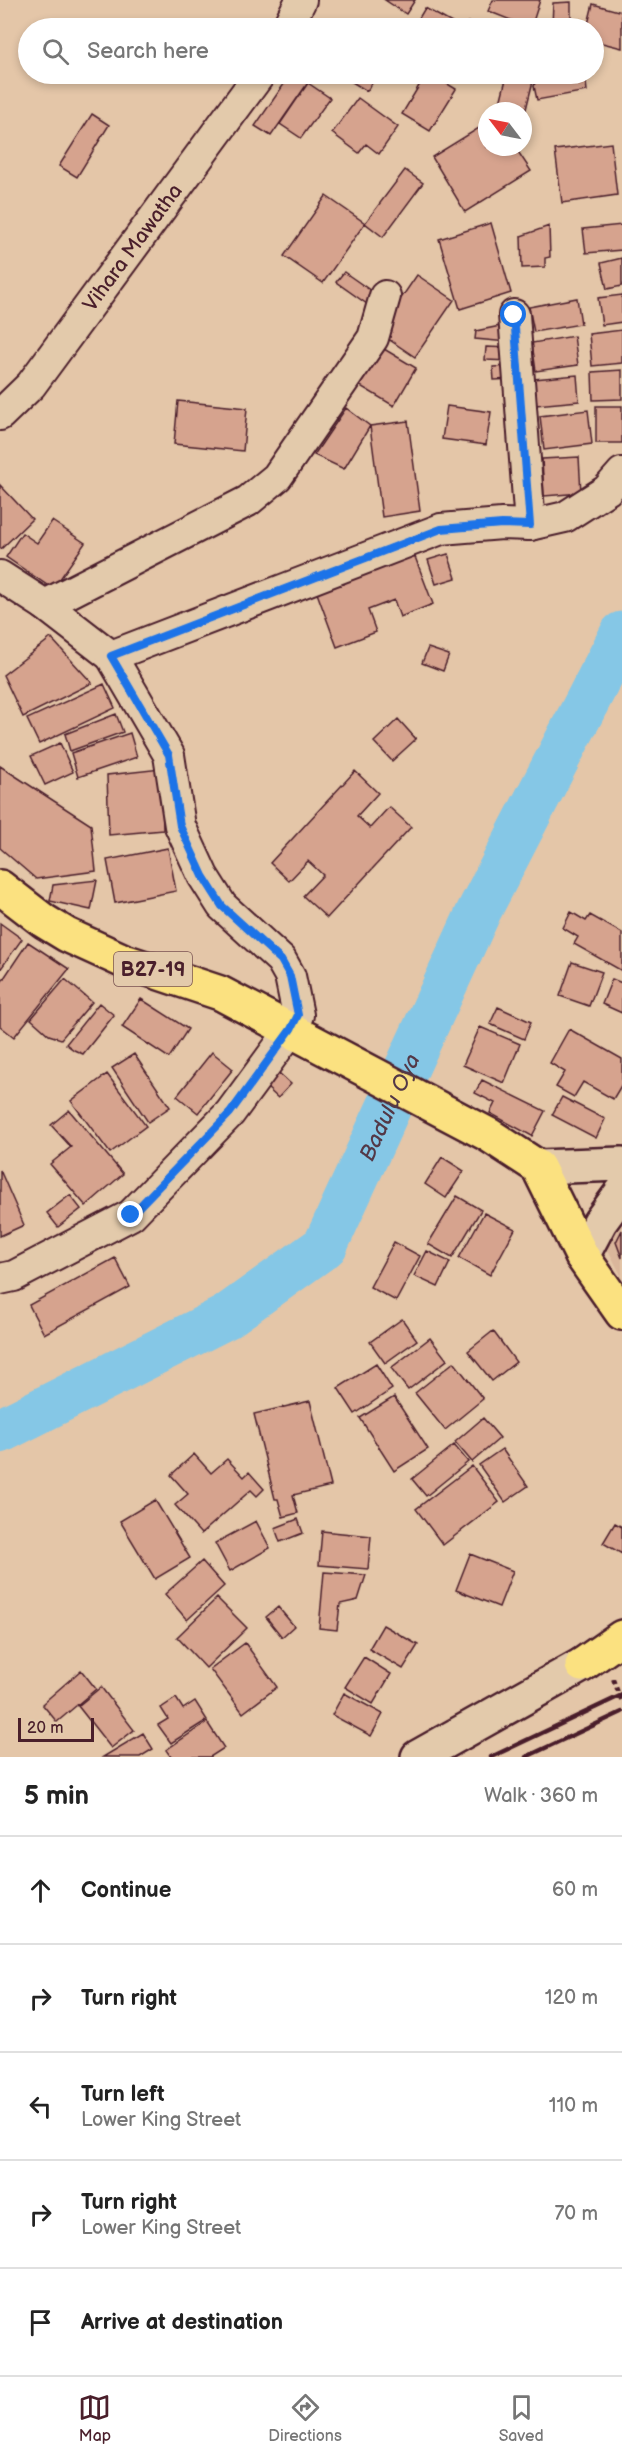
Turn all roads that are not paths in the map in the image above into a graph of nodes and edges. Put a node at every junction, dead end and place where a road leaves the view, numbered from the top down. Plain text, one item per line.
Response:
1 (301, 0) edge
2 (292, 18) edge
3 (253, 84) edge
4 (385, 296) dead end
5 (514, 315) dead end
6 (0, 415) edge
7 (622, 473) edge
8 (530, 525) junction
9 (0, 576) edge
10 (45, 605) junction
11 (111, 656) junction
12 (0, 887) edge
13 (301, 1035) junction
14 (622, 1164) edge
15 (538, 1167) junction
16 (622, 1192) edge
17 (582, 1256) junction
18 (0, 1279) edge
19 (622, 1313) edge
20 (622, 1637) edge
21 (582, 1665) joint
22 (418, 1757) edge

1 - 2 street
3 - 6 street, Vihara Mawatha
4 - 10 street
5 - 8 street
7 - 8 street
8 - 11 street
9 - 10 street
10 - 11 street
11 - 13 street
12 - 13 main road, B27-19
13 - 15 main road, B27-19
13 - 18 street
14 - 15 street
15 - 17 main road
16 - 17 street
17 - 19 main road
20 - 21 main road
21 - 22 street

